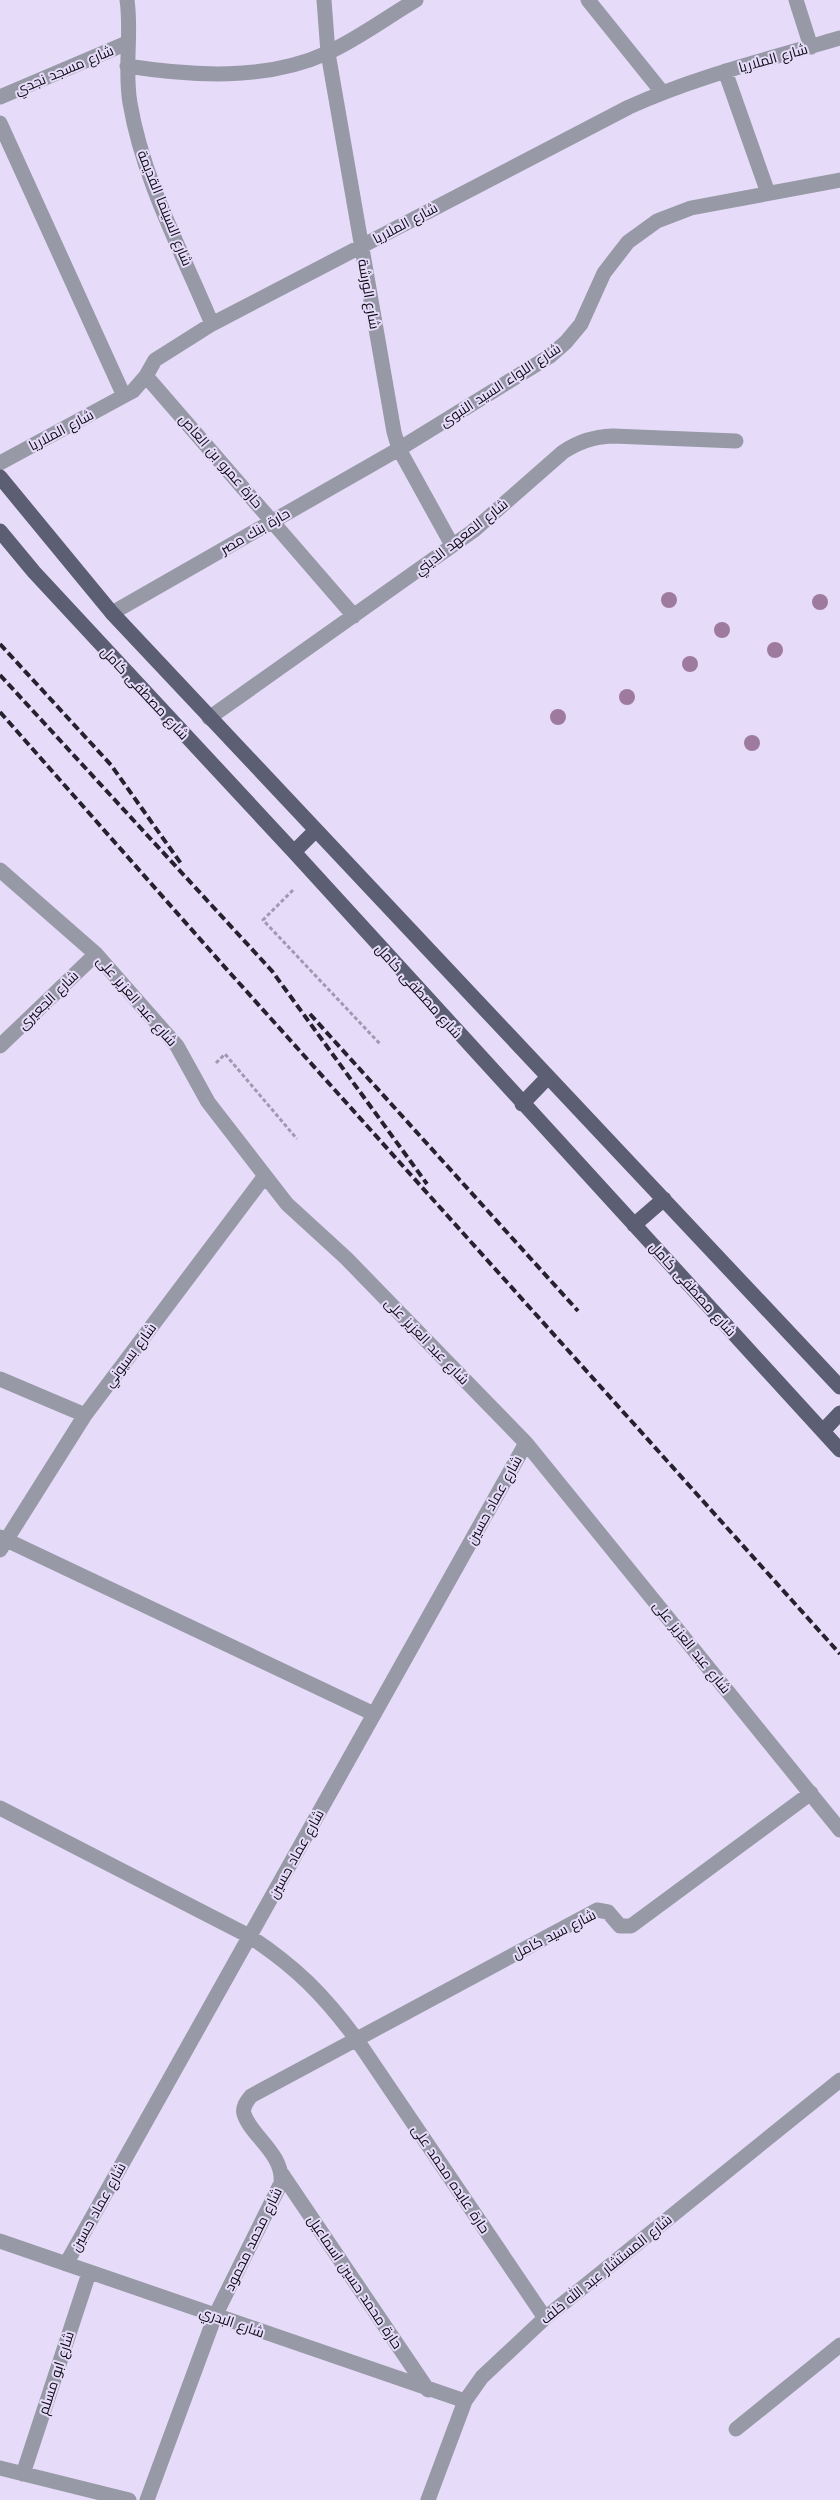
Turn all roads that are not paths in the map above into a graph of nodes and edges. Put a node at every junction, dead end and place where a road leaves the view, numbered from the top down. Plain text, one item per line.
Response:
1 (127, 0) edge
2 (324, 0) edge
3 (416, 0) edge
4 (796, 0) edge
5 (594, 2) edge
6 (840, 38) edge
7 (127, 44) junction
8 (811, 47) junction
9 (328, 52) junction
10 (127, 66) junction
11 (725, 71) junction
12 (662, 92) junction
13 (0, 96) edge
14 (0, 123) edge
15 (840, 180) edge
16 (768, 193) junction
17 (361, 246) junction
18 (212, 324) junction
19 (146, 376) junction
20 (124, 396) junction
21 (736, 441) dead end
22 (399, 450) junction
23 (0, 464) edge
24 (0, 477) edge
25 (273, 521) junction
26 (0, 531) edge
27 (452, 545) junction
28 (112, 613) junction
29 (354, 616) junction
30 (209, 718) junction
31 (316, 830) junction
32 (294, 852) junction
33 (0, 870) edge
34 (96, 954) junction
35 (0, 1046) edge
36 (548, 1077) junction
37 (522, 1104) junction
38 (264, 1176) junction
39 (664, 1198) junction
40 (634, 1225) junction
41 (0, 1379) edge
42 (840, 1387) edge
43 (840, 1413) edge
44 (85, 1415) junction
45 (823, 1431) junction
46 (526, 1443) junction
47 (840, 1450) edge
48 (2, 1542) edge
49 (374, 1714) junction
50 (811, 1794) junction
51 (0, 1808) edge
52 (840, 1830) edge
53 (249, 1936) junction
54 (356, 2040) junction
55 (840, 2080) edge
56 (282, 2174) junction
57 (0, 2241) edge
58 (66, 2264) junction
59 (89, 2273) junction
60 (215, 2316) junction
61 (545, 2318) junction
62 (840, 2345) edge
63 (428, 2390) junction
64 (465, 2401) junction
65 (736, 2429) dead end
66 (0, 2468) edge
67 (23, 2474) junction
68 (128, 2500) edge
69 (147, 2500) edge
70 (428, 2500) edge

1 - 7 street, شارع السينما القديمة
2 - 9 street, شارع الورشة
3 - 9 street, شارع مسجد نجدي
4 - 8 street
5 - 12 street
6 - 8 street, شارع الملاريا
7 - 10 street, شارع السينما القديمة
7 - 13 street, شارع مسجد نجدي
8 - 11 street, شارع الملاريا
9 - 10 street, شارع مسجد نجدي
9 - 17 street, شارع الورشة
10 - 18 street, شارع السينما القديمة
11 - 12 street, شارع الملاريا
11 - 16 street
12 - 17 street, شارع الملاريا
14 - 20 street
15 - 16 street, شارع اللواء السيد النبوى
16 - 22 street, شارع اللواء السيد النبوى
17 - 18 street, شارع الملاريا
17 - 22 street, شارع الورشة
18 - 19 street, شارع الملاريا
19 - 20 street, شارع الملاريا
19 - 25 street, حارة عمرو بن العاص
20 - 23 street, شارع الملاريا
21 - 27 street, شارع المعهد الديني
22 - 25 street, حارة بنك مصر
22 - 27 street, شارع الورشة
24 - 28 main road
25 - 28 street, حارة بنك مصر
25 - 29 street, حارة عمرو بن العاص
26 - 32 main road, شارع مصطفى كامل
27 - 29 street, شارع المعهد الديني
28 - 30 main road
29 - 30 street, شارع المعهد الديني
30 - 31 main road
31 - 32 main road
31 - 36 main road
32 - 37 main road, شارع مصطفى كامل
33 - 34 street, شارع عبد العزيز على
34 - 35 street, شارع الجعيرى
34 - 38 street, شارع عبد العزيز على
36 - 37 main road
36 - 39 main road
37 - 40 main road, شارع مصطفى كامل
38 - 44 street, شارع بسيوني
38 - 46 street, شارع عبد العزيز على
39 - 40 main road
39 - 42 main road
40 - 45 main road, شارع مصطفى كامل
41 - 44 street
43 - 45 main road
44 - 48 street, شارع بسيوني
45 - 47 main road, شارع مصطفى كامل
46 - 49 street, شارع عماد حسين
46 - 50 street, شارع عبد العزيز على
48 - 49 street
49 - 53 street, شارع عماد حسين
50 - 52 street, شارع عبد العزيز على
50 - 54 street, شارع سيد كامل
51 - 53 street, حارة عايده محمد على
53 - 54 street, حارة عايده محمد على
53 - 58 street, شارع عماد حسين
54 - 56 street, شارع محمد محمود
54 - 61 street, حارة عايده محمد على
55 - 61 street, شارع المستشار عبد الله خلف
56 - 60 street, شارع محمد محمود
56 - 63 street, حارة محمد حسين اسماعيل
57 - 58 street, شارع البدري
58 - 59 street, شارع البدري
59 - 60 street, شارع البدري
59 - 67 street, شارع ابو مسلم
60 - 63 street, شارع البدري
60 - 69 street, شارع محمد محمود
61 - 64 street, شارع المستشار عبد الله خلف
62 - 65 street
63 - 64 street, شارع البدري
64 - 70 street, شارع المستشار عبد الله خلف
66 - 67 street
67 - 68 street

